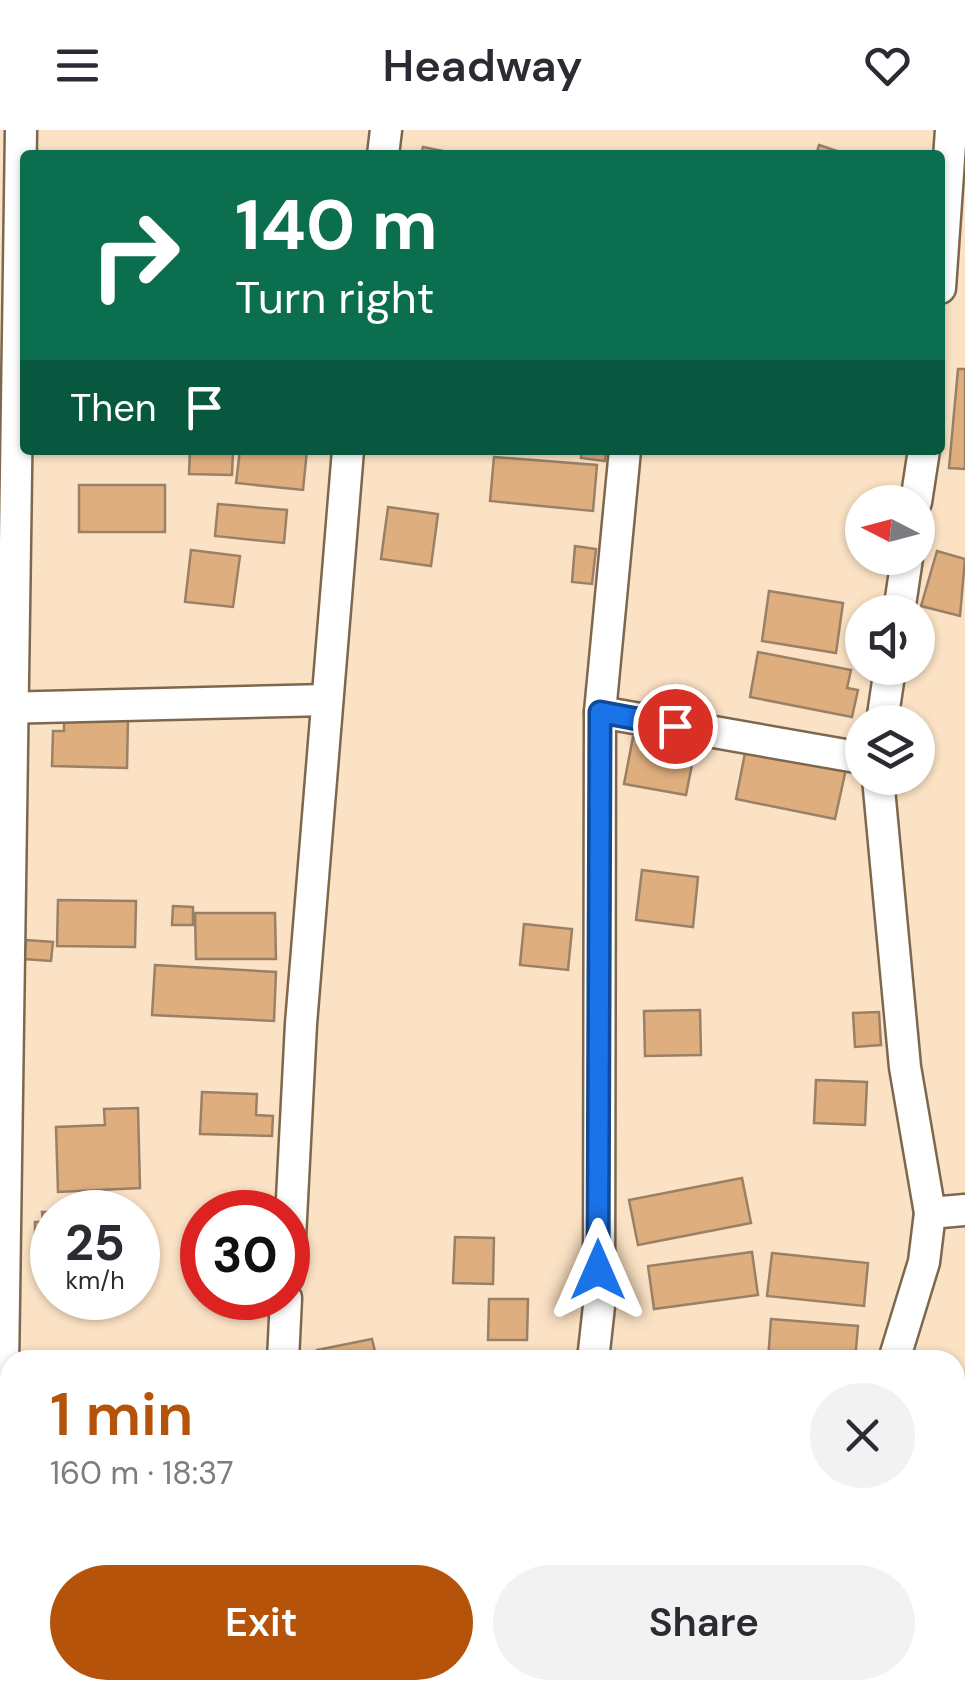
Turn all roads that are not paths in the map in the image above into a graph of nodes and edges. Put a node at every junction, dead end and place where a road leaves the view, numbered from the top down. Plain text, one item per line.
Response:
1 (951, 130) edge
2 (20, 171) edge
3 (945, 216) edge
4 (348, 455) edge
5 (626, 455) edge
6 (923, 455) edge
7 (919, 485) edge
8 (328, 700) junction
9 (7, 708) edge
10 (600, 712) junction
11 (845, 755) edge
12 (880, 795) edge
13 (292, 1190) edge
14 (965, 1210) edge
15 (930, 1213) junction
16 (2, 1291) edge
17 (285, 1320) edge
18 (1, 1350) edge
19 (283, 1350) edge
20 (594, 1350) edge
21 (897, 1350) edge

1 - 3 street
2 - 9 street
4 - 8 street
5 - 10 street
6 - 7 street
8 - 9 street
8 - 13 street
9 - 16 street
10 - 11 street
10 - 20 street
12 - 15 street
14 - 15 street
15 - 21 street
16 - 18 street
17 - 19 street

